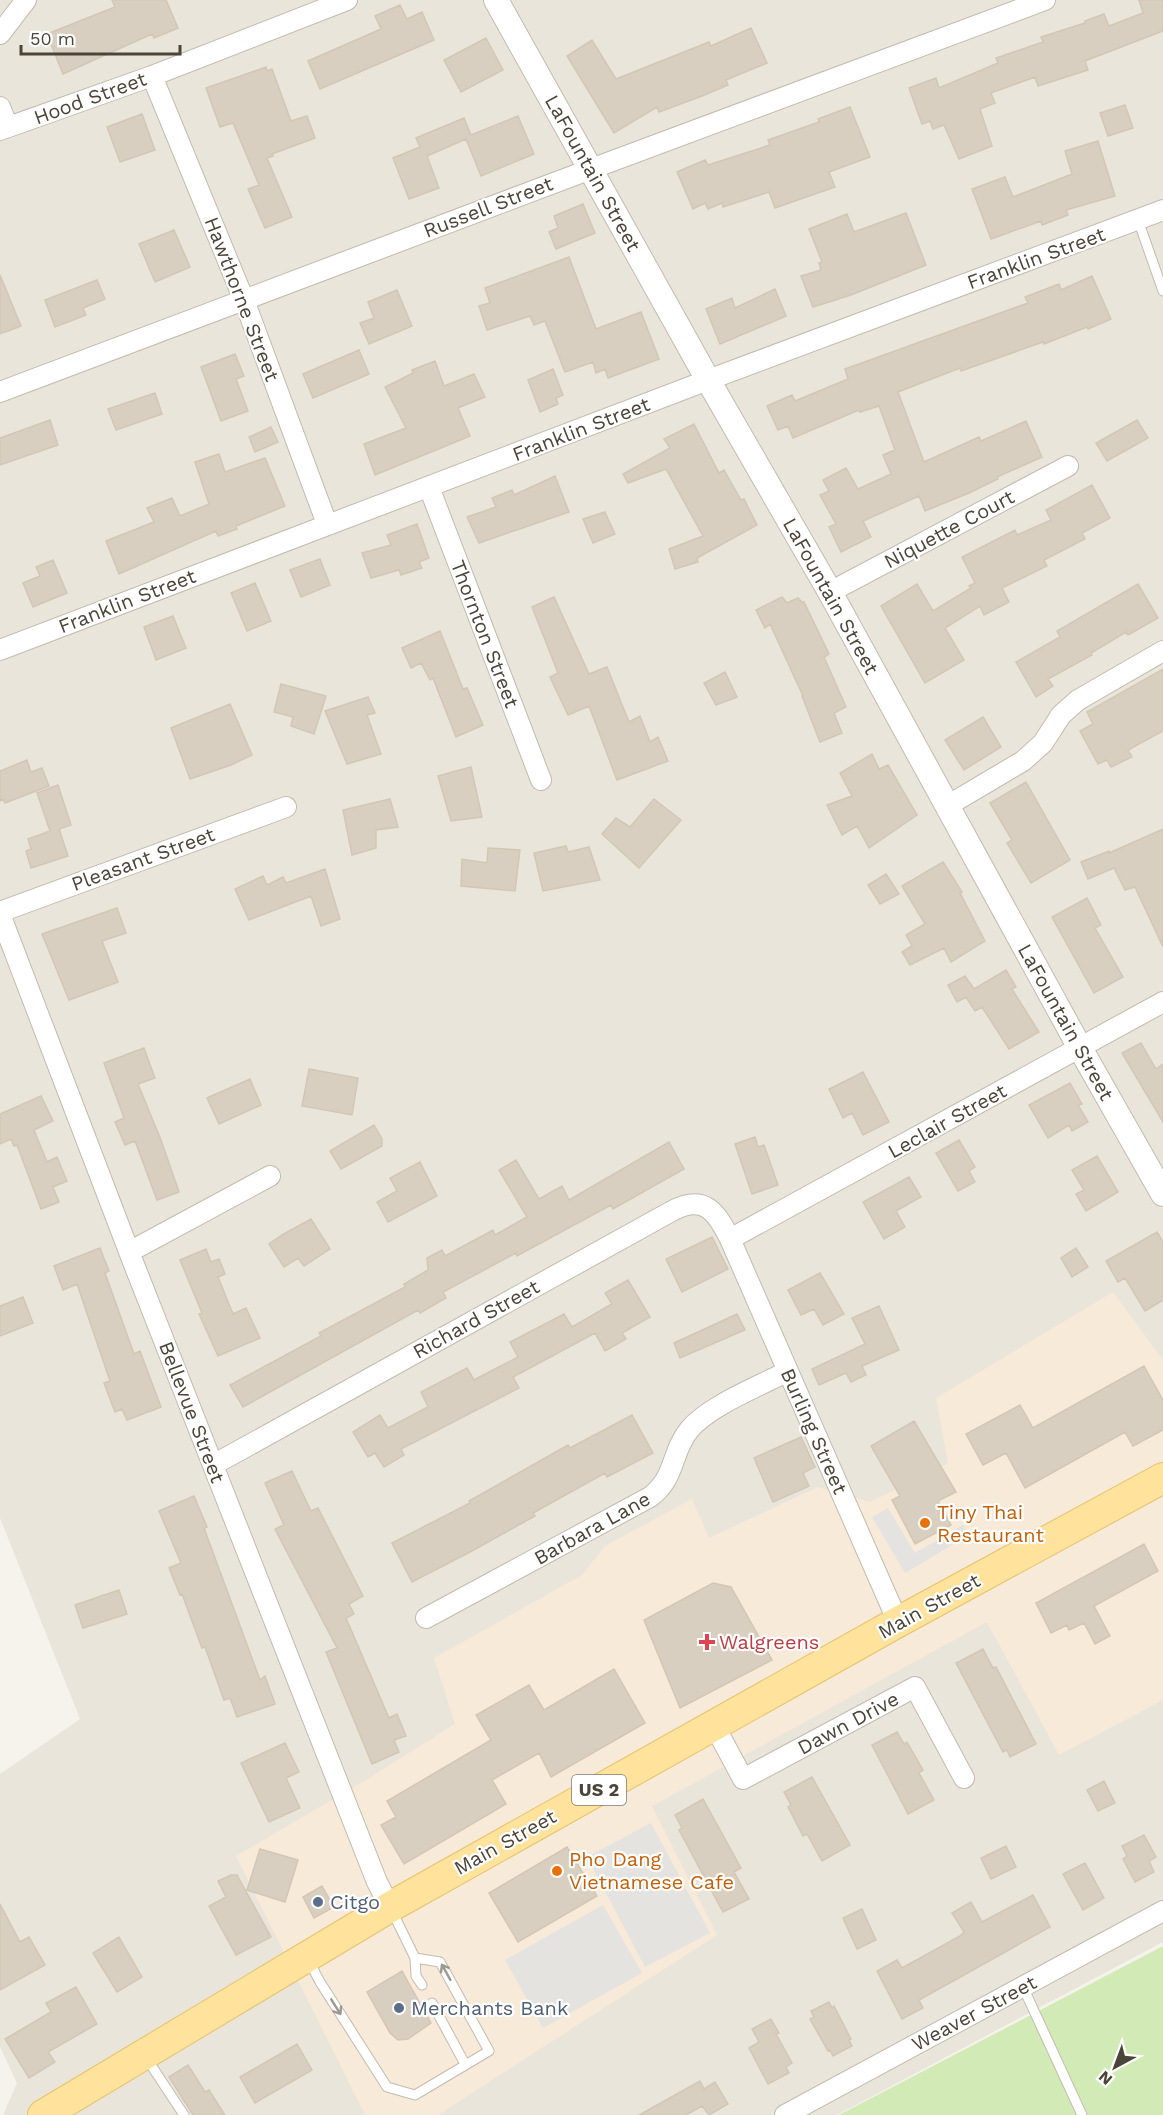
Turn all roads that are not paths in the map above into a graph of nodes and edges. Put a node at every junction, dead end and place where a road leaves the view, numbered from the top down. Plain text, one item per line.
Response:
1 (26, 0) edge
2 (347, 0) edge
3 (496, 0) edge
4 (1045, 0) edge
5 (0, 34) edge
6 (152, 76) junction
7 (0, 106) edge
8 (4, 128) edge
9 (591, 169) junction
10 (1163, 210) edge
11 (1138, 220) junction
12 (1163, 291) edge
13 (244, 300) junction
14 (708, 380) junction
15 (0, 392) edge
16 (1068, 466) dead end
17 (429, 488) junction
18 (327, 524) junction
19 (830, 592) junction
20 (0, 650) edge
21 (1163, 651) edge
22 (541, 780) dead end
23 (947, 806) junction
24 (286, 807) dead end
25 (0, 913) edge
26 (1163, 1002) edge
27 (1080, 1048) junction
28 (270, 1176) dead end
29 (1163, 1194) edge
30 (730, 1239) junction
31 (129, 1252) junction
32 (788, 1371) junction
33 (213, 1466) junction
34 (1163, 1478) edge
35 (426, 1618) dead end
36 (898, 1622) junction
37 (714, 1725) junction
38 (964, 1778) dead end
39 (390, 1907) junction
40 (1163, 1911) edge
41 (307, 1956) junction
42 (415, 1958) junction
43 (422, 1985) dead end
44 (1023, 1987) junction
45 (432, 2003) dead end
46 (144, 2054) junction
47 (465, 2064) junction
48 (809, 2109) edge
49 (43, 2115) edge
50 (184, 2115) edge
51 (786, 2115) edge
52 (1082, 2115) edge

1 - 5 street
2 - 6 street, Hood Street
3 - 9 street, LaFountain Street
4 - 9 street, Russell Street
6 - 8 street, Hood Street
6 - 13 street, Hawthorne Street
7 - 8 street
9 - 13 street, Russell Street
9 - 14 street, LaFountain Street
10 - 11 street, Franklin Street
11 - 12 lane
11 - 14 street, Franklin Street
13 - 15 street, Russell Street
13 - 18 street, Hawthorne Street
14 - 17 street, Franklin Street
14 - 19 street, LaFountain Street
16 - 19 street, Niquette Court
17 - 18 street, Franklin Street
17 - 22 street, Thornton Street
18 - 20 street, Franklin Street
19 - 23 street, LaFountain Street
21 - 23 street
23 - 27 street, LaFountain Street
24 - 25 street, Pleasant Street
25 - 31 street, Bellevue Street
26 - 27 street, Leclair Street
27 - 29 street, LaFountain Street
27 - 30 street, Leclair Street
28 - 31 street
30 - 32 street, Burling Street
30 - 33 street, Richard Street
31 - 33 street, Bellevue Street
32 - 35 street, Barbara Lane
32 - 36 street, Burling Street
33 - 39 street, Bellevue Street
34 - 36 main road, Main Street / US 2
36 - 37 main road, Main Street / US 2
37 - 38 street, Dawn Drive
37 - 39 main road, Main Street / US 2
39 - 41 main road, Main Street / US 2
39 - 42 lane
40 - 44 street, Weaver Street
41 - 46 main road, Main Street / US 2
41 -> 47 lane
42 - 43 lane
47 -> 42 lane
44 - 48 street, Weaver Street
44 - 52 lane
45 - 47 lane
46 - 49 main road, Main Street / US 2
46 - 50 lane
48 - 51 street, Weaver Street

